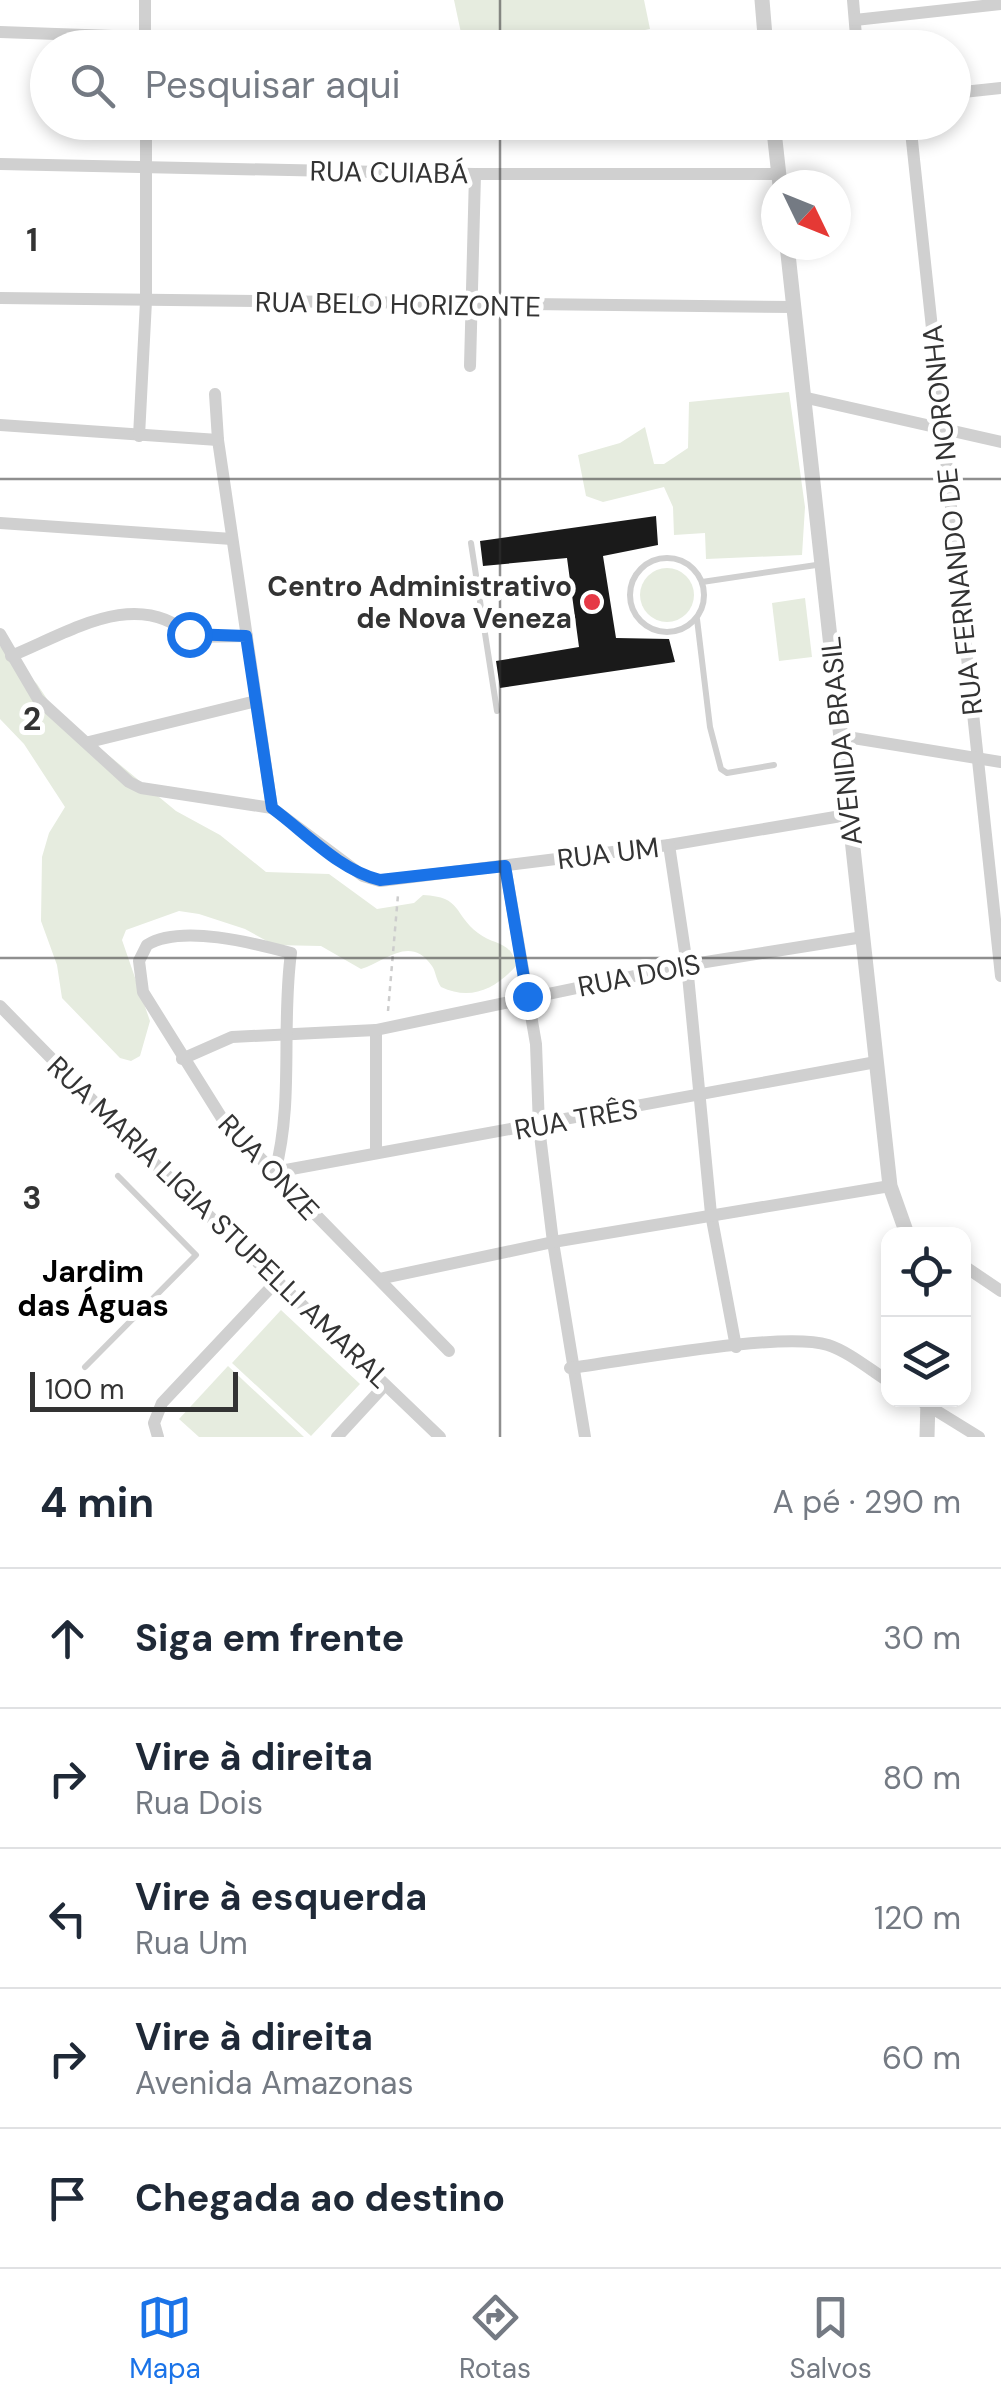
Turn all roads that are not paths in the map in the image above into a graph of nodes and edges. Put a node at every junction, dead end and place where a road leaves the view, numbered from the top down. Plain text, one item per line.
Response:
1 (145, 0) edge
2 (762, 0) edge
3 (853, 0) edge
4 (1001, 4) edge
5 (855, 20) junction
6 (145, 30) edge
7 (764, 30) edge
8 (856, 30) edge
9 (0, 32) edge
10 (30, 34) edge
11 (1001, 88) edge
12 (971, 91) edge
13 (146, 140) edge
14 (775, 140) edge
15 (912, 140) edge
16 (0, 164) edge
17 (146, 166) junction
18 (778, 170) edge
19 (475, 174) junction
20 (761, 179) edge
21 (790, 260) edge
22 (0, 298) edge
23 (146, 300) junction
24 (473, 305) junction
25 (796, 307) junction
26 (470, 366) dead end
27 (216, 394) dead end
28 (807, 398) junction
29 (0, 425) edge
30 (940, 431) junction
31 (140, 436) junction
32 (218, 440) junction
33 (1001, 442) edge
34 (0, 523) edge
35 (232, 539) junction
36 (472, 543) dead end
37 (824, 564) junction
38 (702, 582) junction
39 (697, 618) junction
40 (0, 634) edge
41 (246, 636) junction
42 (11, 656) junction
43 (256, 702) junction
44 (496, 711) dead end
45 (841, 736) junction
46 (90, 742) junction
47 (979, 758) junction
48 (1001, 762) edge
49 (774, 765) dead end
50 (272, 808) junction
51 (847, 816) junction
52 (669, 845) junction
53 (505, 866) junction
54 (863, 938) junction
55 (687, 965) junction
56 (1001, 976) edge
57 (527, 996) junction
58 (0, 1006) edge
59 (381, 1029) junction
60 (283, 1036) junction
61 (182, 1059) junction
62 (876, 1062) junction
63 (697, 1097) junction
64 (539, 1126) junction
65 (376, 1152) junction
66 (275, 1172) junction
67 (118, 1176) dead end
68 (890, 1186) junction
69 (712, 1214) junction
70 (906, 1227) edge
71 (553, 1242) junction
72 (971, 1271) edge
73 (379, 1279) junction
74 (276, 1282) junction
75 (1001, 1290) edge
76 (736, 1347) junction
77 (448, 1351) dead end
78 (85, 1368) dead end
79 (570, 1368) junction
80 (881, 1376) edge
81 (385, 1385) junction
82 (925, 1407) edge
83 (934, 1407) edge
84 (158, 1437) edge
85 (337, 1437) edge
86 (440, 1437) edge
87 (585, 1437) edge
88 (927, 1437) edge
89 (979, 1437) edge

1 - 6 street
2 - 7 street
3 - 5 street
4 - 5 street
5 - 8 street
9 - 10 street
11 - 12 street
13 - 17 street
14 - 18 street
15 - 30 street, RUA FERNANDO DE NORONHA
16 - 17 street, RUA CUIABÁ
17 - 19 street, RUA CUIABÁ
17 - 23 street
19 - 20 street, RUA CUIABÁ
19 - 24 street
21 - 25 street, AVENIDA BRASIL
22 - 23 street, RUA BELO HORIZONTE
23 - 24 street, RUA BELO HORIZONTE
23 - 31 street
24 - 25 street, RUA BELO HORIZONTE
24 - 26 street
25 - 28 street, AVENIDA BRASIL
27 - 32 street
28 - 30 street
28 - 37 street, AVENIDA BRASIL
29 - 31 street
30 - 33 street
30 - 47 street, RUA FERNANDO DE NORONHA
31 - 32 street
32 - 35 street
34 - 35 street
35 - 41 street
36 - 44 lane
37 - 38 lane
37 - 45 street, AVENIDA BRASIL
38 - 39 lane
38 - 39 lane
39 - 49 lane
40 - 42 street
41 - 42 street
41 - 43 street
42 - 46 street
43 - 46 street
43 - 50 street
45 - 47 street
45 - 51 street, AVENIDA BRASIL
46 - 50 street
47 - 48 street
47 - 56 street, RUA FERNANDO DE NORONHA
50 - 53 street, RUA UM
51 - 52 street, RUA UM
51 - 54 street, AVENIDA BRASIL
52 - 53 street, RUA UM
52 - 55 street
53 - 57 street
54 - 55 street, RUA DOIS
54 - 62 street, AVENIDA BRASIL
55 - 57 street, RUA DOIS
55 - 63 street
57 - 59 street, RUA DOIS
57 - 64 street
58 - 74 street, RUA MARIA LIGIA STUPELLI AMARAL
59 - 60 street, RUA DOIS
59 - 65 street
60 - 61 street, RUA DOIS
60 - 61 street, RUA ONZE
60 - 66 street
61 - 66 street, RUA ONZE
62 - 63 street, RUA TRÊS
62 - 68 street, AVENIDA BRASIL
63 - 64 street, RUA TRÊS
63 - 69 street
64 - 65 street, RUA TRÊS
64 - 71 street
65 - 66 street, RUA TRÊS
66 - 73 street, RUA ONZE
67 - 78 lane
68 - 69 street
68 - 70 street, AVENIDA BRASIL
69 - 71 street
69 - 76 street
71 - 73 street
71 - 79 street
72 - 75 street
73 - 77 street, RUA ONZE
74 - 81 street, RUA MARIA LIGIA STUPELLI AMARAL
74 - 84 street
76 - 79 street
76 - 80 street
79 - 87 street
81 - 85 street
81 - 86 street, RUA MARIA LIGIA STUPELLI AMARAL
82 - 88 street
83 - 89 street

